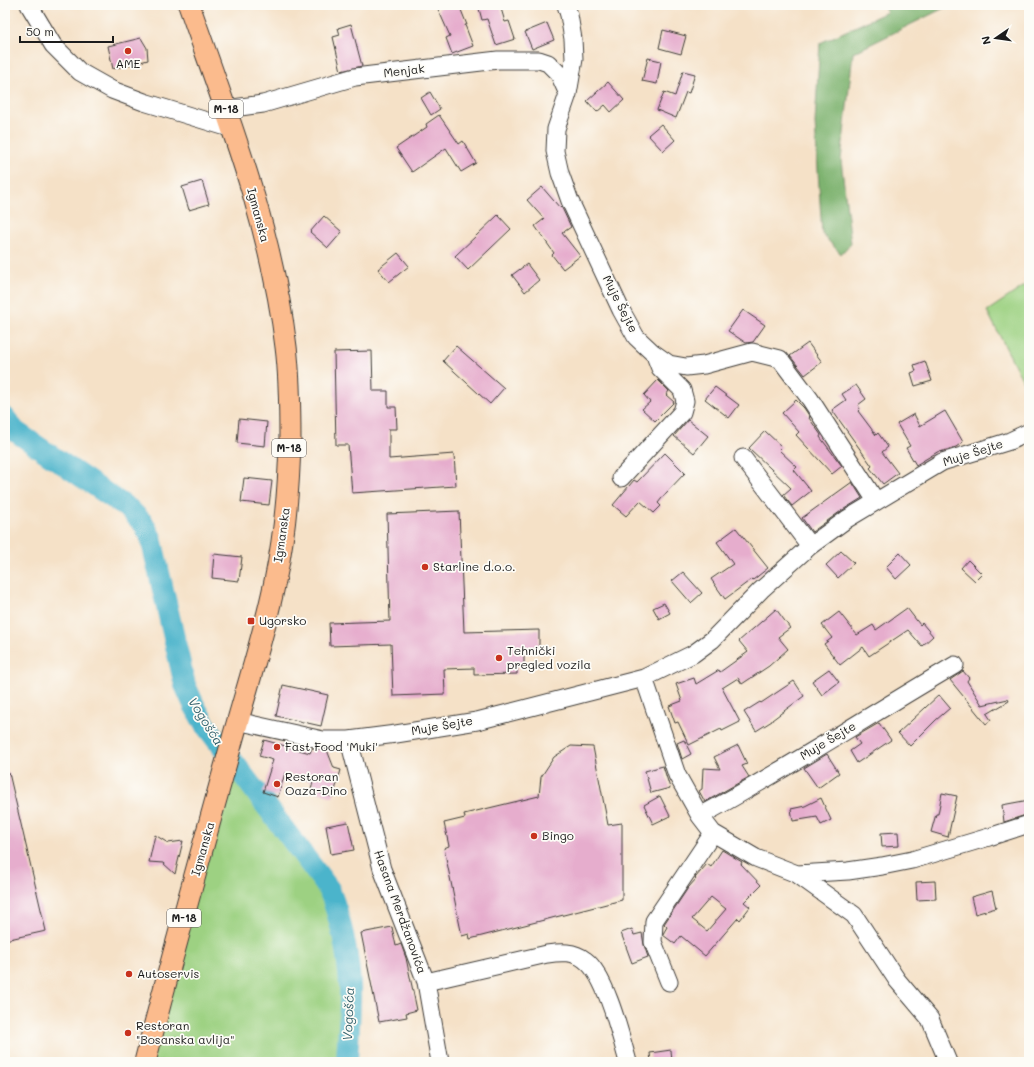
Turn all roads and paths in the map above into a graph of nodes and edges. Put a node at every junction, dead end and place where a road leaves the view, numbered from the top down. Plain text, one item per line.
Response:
1 (29, 5) edge
2 (189, 5) edge
3 (566, 5) edge
4 (568, 94) junction
5 (226, 109) junction
6 (233, 129) junction
7 (655, 354) junction
8 (1029, 432) edge
9 (743, 458) dead end
10 (621, 478) dead end
11 (876, 501) junction
12 (810, 546) junction
13 (955, 665) dead end
14 (644, 678) junction
15 (238, 721) junction
16 (349, 740) junction
17 (700, 816) junction
18 (1029, 824) edge
19 (713, 833) junction
20 (797, 874) junction
21 (426, 982) junction
22 (669, 982) dead end
23 (145, 1062) edge
24 (440, 1062) edge
25 (628, 1062) edge
26 (948, 1062) edge

1 - 6 street
2 - 5 main road, Igmanska / M-18
3 - 4 street, Muje Šejte
4 - 5 street, Menjak
4 - 7 street, Muje Šejte
5 - 6 main road, Igmanska / M-18
6 - 15 main road, Igmanska / M-18
7 - 10 street
7 - 11 street, Muje Šejte
8 - 11 street, Muje Šejte
9 - 12 street
11 - 12 street, Muje Šejte
12 - 14 street, Muje Šejte
13 - 17 street, Muje Šejte
14 - 16 street, Muje Šejte
14 - 17 street
15 - 16 street, Muje Šejte
15 - 23 main road, Igmanska / M-18
16 - 21 street, Hasana Merdžanovića
17 - 19 street
18 - 20 street
19 - 20 street
19 - 22 street
20 - 26 street
21 - 24 street, Hasana Merdžanovića
21 - 25 street

